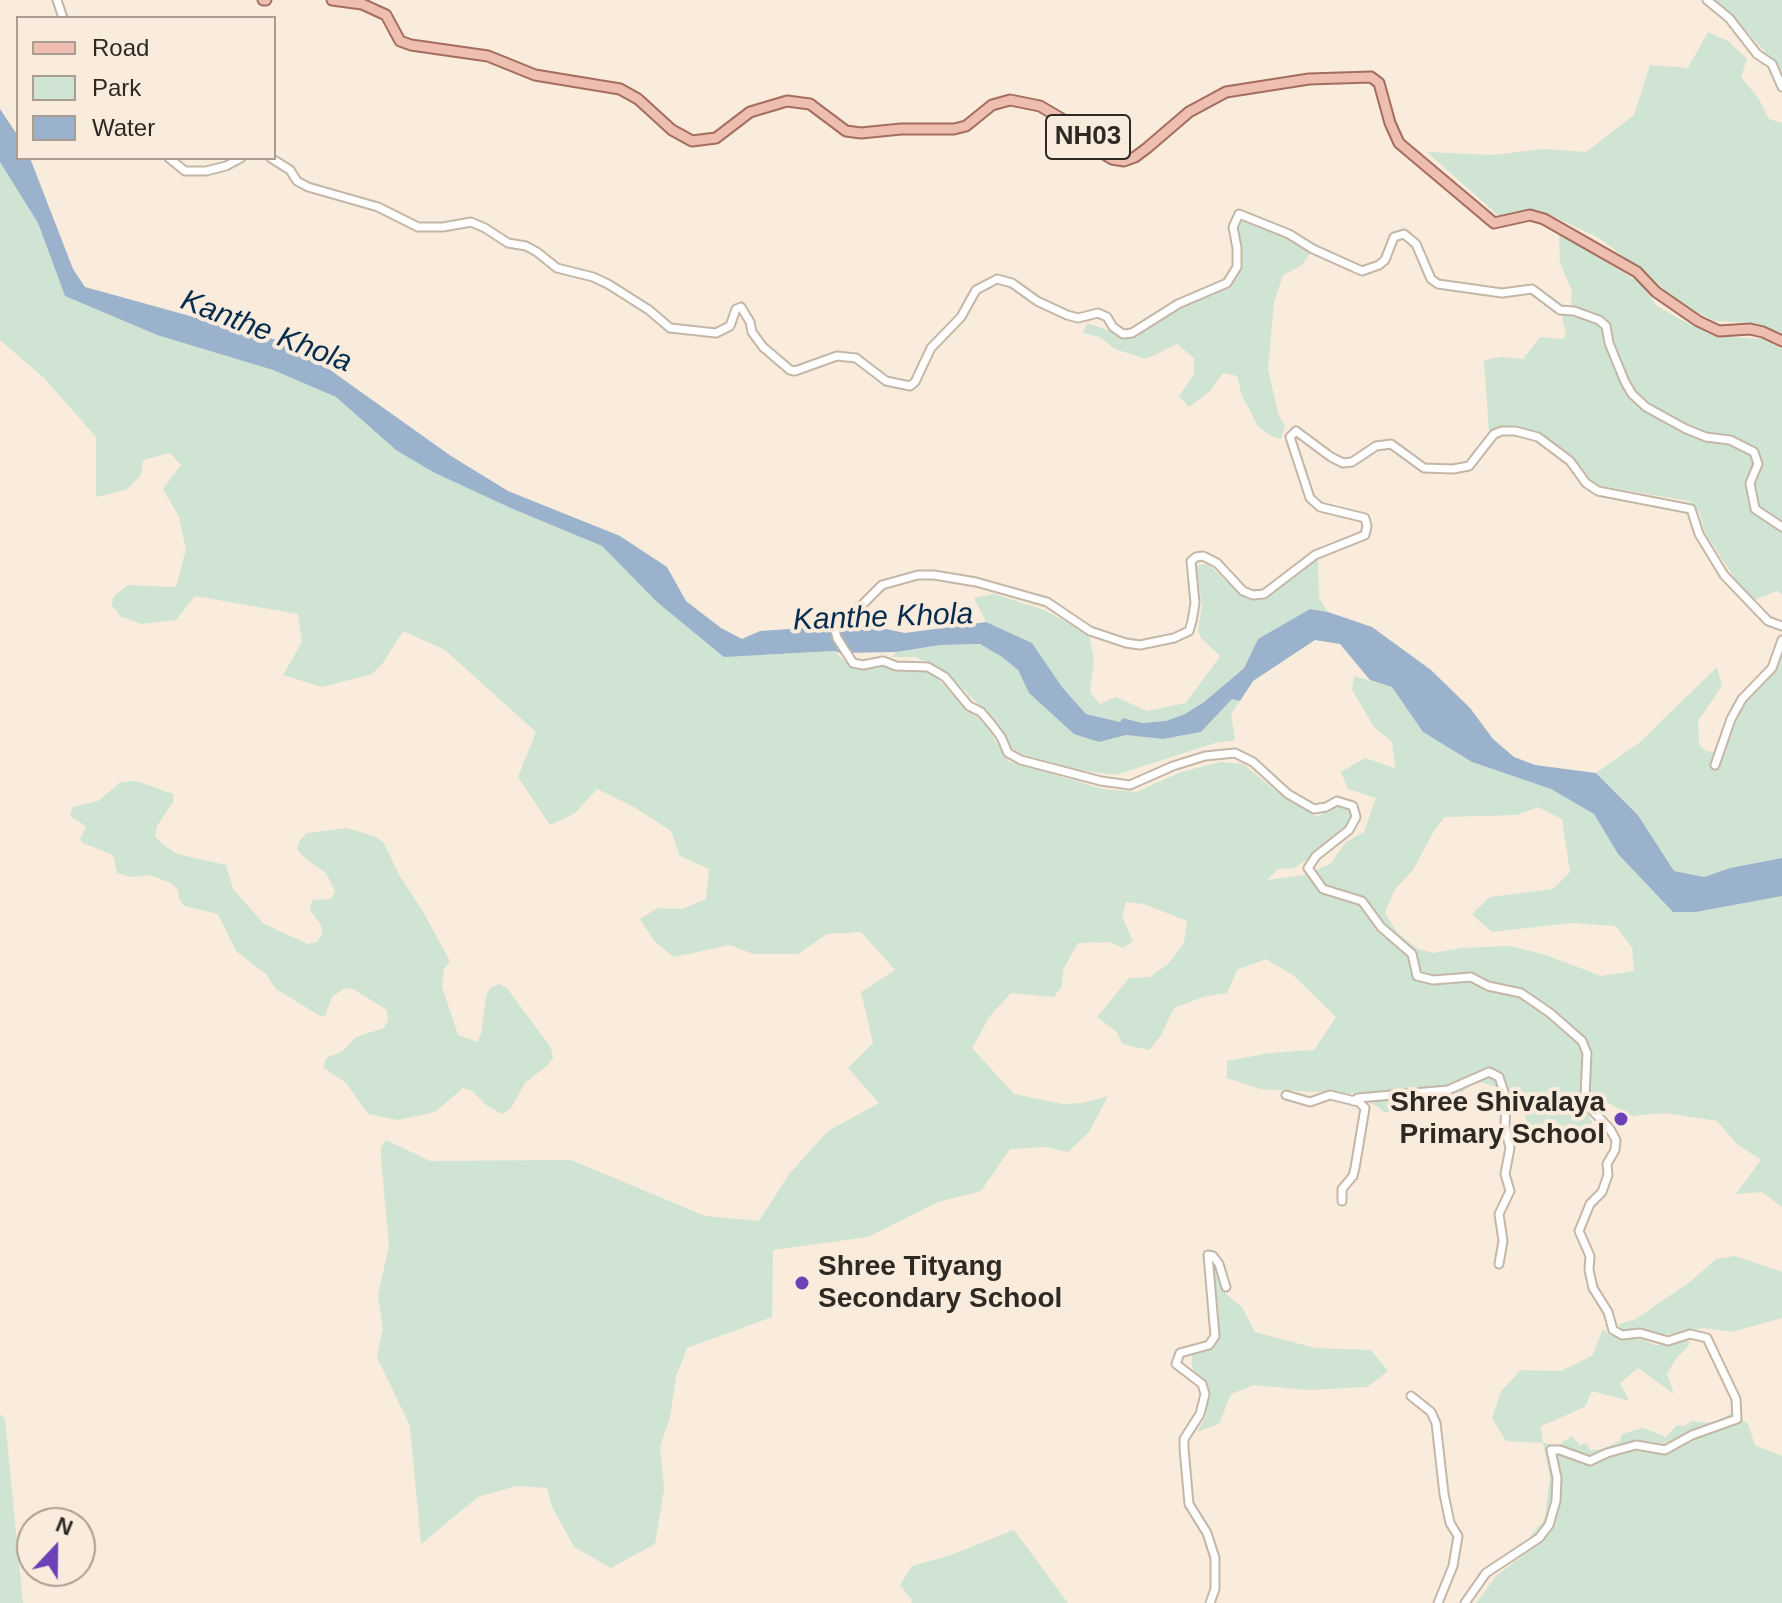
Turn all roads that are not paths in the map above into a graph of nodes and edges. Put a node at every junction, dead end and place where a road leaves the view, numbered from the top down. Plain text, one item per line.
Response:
1 (332, 0) edge
2 (1707, 0) edge
3 (1782, 87) edge
4 (171, 160) edge
5 (237, 160) edge
6 (274, 160) edge
7 (1782, 341) edge
8 (1782, 527) edge
9 (1782, 626) edge
10 (1782, 640) edge
11 (1715, 765) dead end
12 (1286, 1095) dead end
13 (1353, 1101) junction
14 (1342, 1201) dead end
15 (1499, 1264) dead end
16 (1226, 1287) dead end
17 (1411, 1396) dead end
18 (1210, 1603) edge
19 (1438, 1603) edge
20 (1465, 1603) edge

1 - 7 main road, NH03
2 - 3 street
4 - 5 street
6 - 8 street
9 - 20 street
10 - 11 street
12 - 13 street
13 - 14 street
13 - 15 street
16 - 18 street
17 - 19 street

